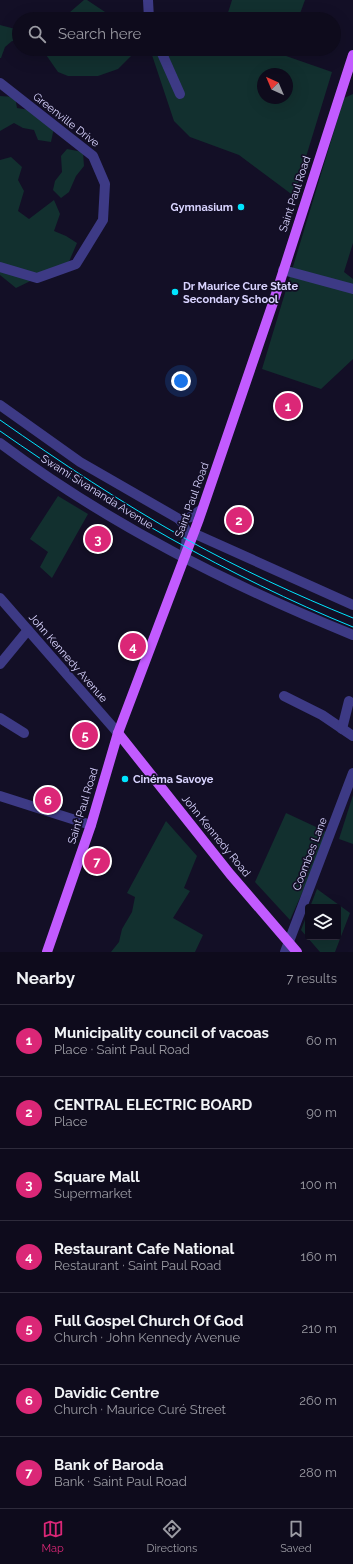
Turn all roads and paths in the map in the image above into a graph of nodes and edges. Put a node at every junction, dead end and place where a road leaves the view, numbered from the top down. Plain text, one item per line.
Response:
1 (148, 0) edge
2 (149, 12) edge
3 (353, 55) edge
4 (163, 56) edge
5 (0, 83) edge
6 (180, 94) dead end
7 (0, 267) edge
8 (283, 270) junction
9 (353, 289) edge
10 (0, 405) edge
11 (0, 444) edge
12 (202, 509) junction
13 (179, 519) junction
14 (193, 533) junction
15 (183, 558) junction
16 (0, 598) edge
17 (353, 605) edge
18 (28, 630) junction
19 (353, 635) edge
20 (0, 664) edge
21 (284, 696) dead end
22 (348, 701) dead end
23 (0, 718) edge
24 (342, 729) junction
25 (24, 733) dead end
26 (118, 734) junction
27 (353, 736) edge
28 (352, 778) edge
29 (0, 796) edge
30 (91, 824) junction
31 (287, 947) edge
32 (47, 952) edge
33 (297, 952) edge

1 - 2 street
3 - 8 main road, Saint Paul Road
4 - 6 street
5 - 7 street, Greenville Drive
8 - 9 street
8 - 12 main road, Saint Paul Road
10 - 13 street, Swami Sivananda Avenue
11 - 15 street, Swami Sivananda Avenue
12 - 13 street
12 - 14 main road, Saint Paul Road
13 - 15 street
14 - 15 main road, Saint Paul Road
14 - 17 street
15 - 19 street, Swami Sivananda Avenue
15 - 26 main road, Saint Paul Road
16 - 18 street, John Kennedy Avenue
18 - 20 street
18 - 26 street, John Kennedy Avenue
21 - 24 street
22 - 24 street
23 - 25 street
24 - 27 street
26 - 30 main road, Saint Paul Road
26 - 31 main road, John Kennedy Road
28 - 31 street, Coombes Lane
29 - 30 street
30 - 32 main road, Saint Paul Road
31 - 33 main road, John Kennedy Road

